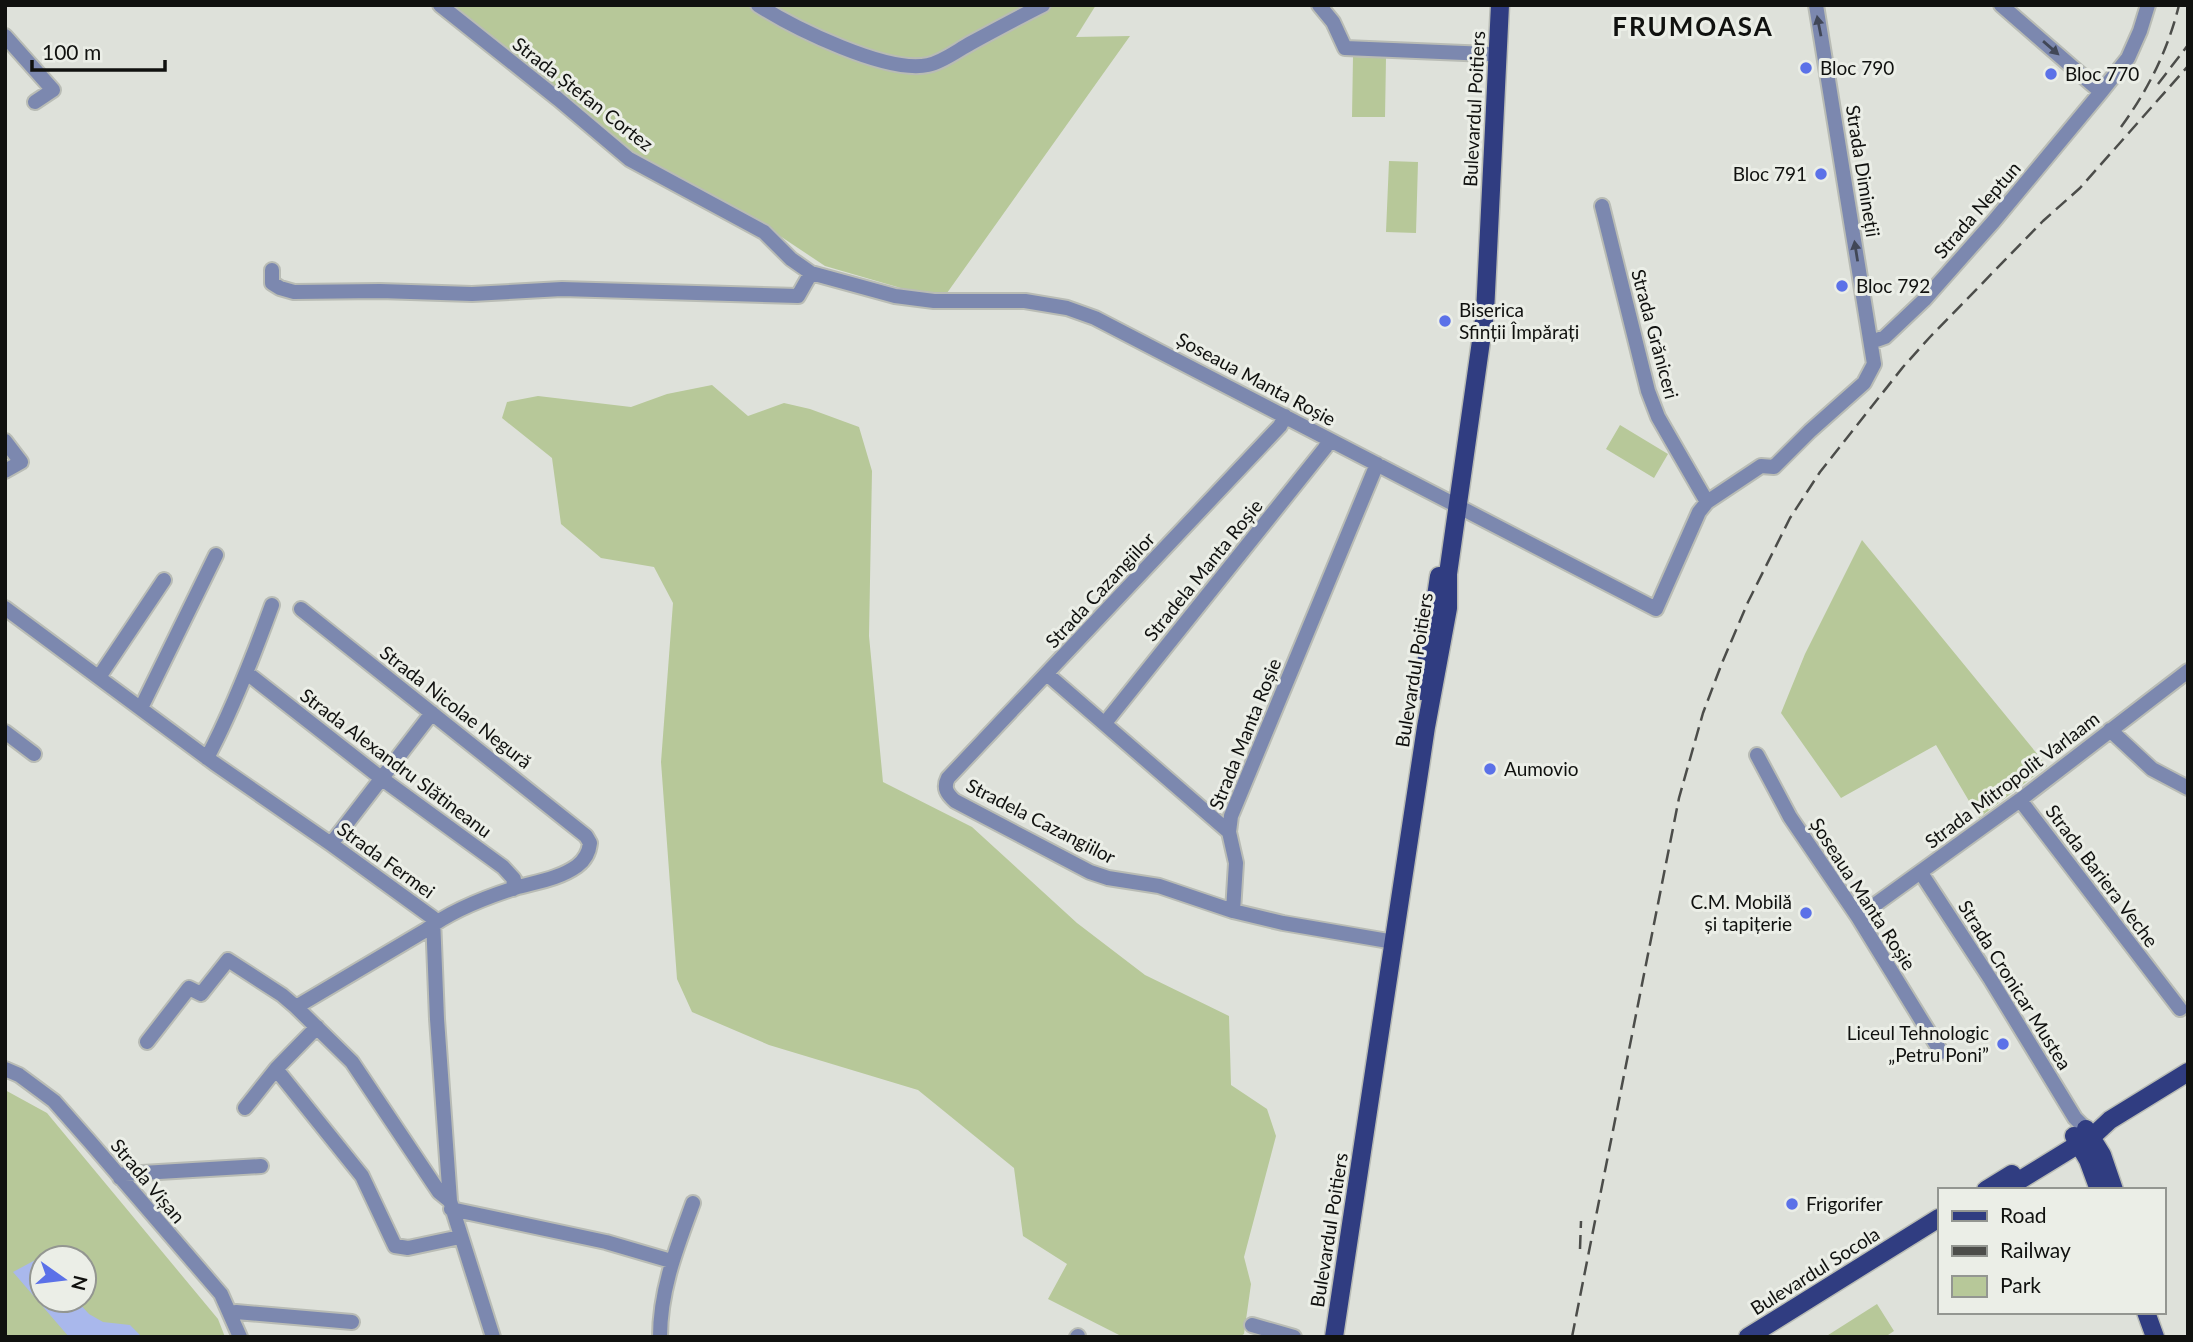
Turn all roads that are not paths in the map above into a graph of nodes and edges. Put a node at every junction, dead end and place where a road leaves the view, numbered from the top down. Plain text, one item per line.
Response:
1 (440, 5) edge
2 (758, 5) edge
3 (1043, 5) edge
4 (1319, 5) edge
5 (1490, 5) edge
6 (1500, 5) edge
7 (1816, 5) edge
8 (2001, 5) edge
9 (2148, 5) edge
10 (5, 36) edge
11 (1488, 54) junction
12 (2101, 92) junction
13 (35, 102) dead end
14 (1602, 206) dead end
15 (272, 270) dead end
16 (811, 274) junction
17 (1871, 342) junction
18 (1285, 416) junction
19 (1329, 440) junction
20 (5, 441) edge
21 (1377, 464) junction
22 (5, 471) edge
23 (1707, 502) junction
24 (1454, 503) junction
25 (216, 555) dead end
26 (164, 580) dead end
27 (272, 605) dead end
28 (5, 608) edge
29 (301, 609) dead end
30 (2188, 671) edge
31 (247, 673) junction
32 (1047, 674) junction
33 (99, 677) junction
34 (141, 708) junction
35 (432, 713) junction
36 (1105, 723) junction
37 (2110, 730) junction
38 (5, 732) edge
39 (34, 754) dead end
40 (1757, 755) dead end
41 (207, 758) junction
42 (381, 778) junction
43 (2188, 788) edge
44 (2020, 800) junction
45 (1229, 832) junction
46 (331, 844) junction
47 (1921, 873) junction
48 (513, 889) junction
49 (1233, 911) junction
50 (1858, 917) junction
51 (434, 924) junction
52 (1390, 941) junction
53 (296, 1007) junction
54 (2180, 1009) dead end
55 (317, 1027) junction
56 (147, 1042) dead end
57 (1941, 1052) dead end
58 (5, 1069) edge
59 (276, 1069) junction
60 (2188, 1072) edge
61 (245, 1108) dead end
62 (2081, 1133) junction
63 (261, 1166) dead end
64 (120, 1178) junction
65 (1989, 1188) edge
66 (2007, 1188) edge
67 (2098, 1188) edge
68 (2113, 1188) edge
69 (693, 1203) dead end
70 (451, 1205) junction
71 (1938, 1219) edge
72 (1938, 1231) edge
73 (460, 1237) junction
74 (670, 1261) junction
75 (2147, 1314) edge
76 (2158, 1314) edge
77 (232, 1315) junction
78 (352, 1322) dead end
79 (1252, 1325) dead end
80 (1772, 1329) edge
81 (240, 1337) edge
82 (492, 1337) edge
83 (660, 1337) edge
84 (1294, 1337) edge
85 (1325, 1337) edge
86 (1334, 1337) edge
87 (1748, 1337) edge
88 (2155, 1337) edge
89 (2166, 1337) edge

1 - 16 street, Strada Ștefan Cortez
2 - 3 street
4 - 11 street
5 - 11 main road, Bulevardul Poitiers
6 - 24 main road, Bulevardul Poitiers
17 -> 7 street, Strada Dimineții
8 -> 12 street
9 - 12 street, Strada Neptun
10 - 13 street
11 - 24 main road, Bulevardul Poitiers
12 - 17 street, Strada Neptun
14 - 23 street, Strada Grăniceri
15 - 16 street
16 - 18 street, Șoseaua Manta Roșie
17 - 23 street
18 - 19 street, Șoseaua Manta Roșie
18 - 32 street, Strada Cazangiilor
19 - 21 street, Șoseaua Manta Roșie
19 - 36 street, Stradela Manta Roșie
20 - 22 street
21 - 24 street, Șoseaua Manta Roșie
21 - 45 street, Strada Manta Roșie
23 - 24 street, Șoseaua Manta Roșie
24 - 52 main road, Bulevardul Poitiers
25 - 34 street
26 - 33 street
27 - 31 street
28 - 33 street, Strada Fermei
29 - 35 street, Strada Nicolae Negură
30 - 37 street, Strada Mitropolit Varlaam
31 - 41 street
31 - 42 street, Strada Alexandru Slătineanu
32 - 36 street, Strada Cazangiilor
32 - 49 street, Stradela Cazangiilor
33 - 34 street, Strada Fermei
34 - 41 street, Strada Fermei
35 - 42 street
35 - 48 street, Strada Nicolae Negură
36 - 45 street, Strada Cazangiilor
37 - 43 street
37 - 44 street, Strada Mitropolit Varlaam
38 - 39 street
40 - 50 street, Șoseaua Manta Roșie
41 - 46 street, Strada Fermei
42 - 46 street
42 - 48 street, Strada Alexandru Slătineanu
44 - 47 street, Strada Mitropolit Varlaam
44 - 54 street, Strada Bariera Veche
45 - 49 street, Strada Manta Roșie
46 - 51 street, Strada Fermei
47 - 50 street, Strada Mitropolit Varlaam
47 - 62 street, Strada Cronicar Mustea
48 - 51 street
49 - 52 street
50 - 57 street, Șoseaua Manta Roșie
51 - 53 street
51 - 70 street, Strada Fermei
52 - 85 main road, Bulevardul Poitiers
52 - 86 main road, Bulevardul Poitiers
53 - 55 street
53 - 56 street
55 - 59 street
55 - 70 street
58 - 64 street, Strada Vișan
59 - 61 street
59 - 73 street
60 - 62 main road
62 - 65 main road
62 - 66 main road
62 - 67 main road
62 - 68 main road
63 - 64 street
64 - 77 street, Strada Vișan
69 - 74 street
70 - 73 street, Strada Fermei
70 - 74 street
71 - 80 main road, Bulevardul Socola
72 - 80 main road, Bulevardul Socola
73 - 82 street, Strada Fermei
74 - 83 street
75 - 88 main road
76 - 89 main road
77 - 78 street
77 - 81 street, Strada Vișan
79 - 84 street
80 - 87 main road, Bulevardul Socola

